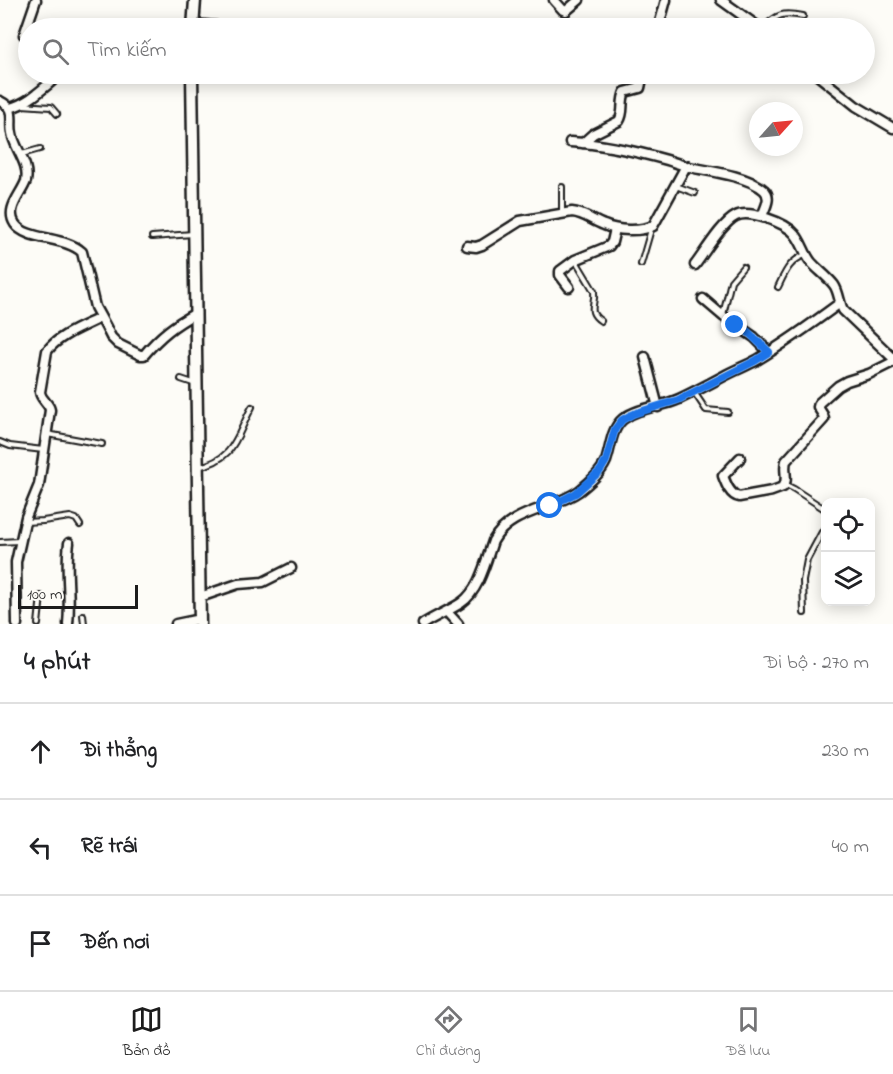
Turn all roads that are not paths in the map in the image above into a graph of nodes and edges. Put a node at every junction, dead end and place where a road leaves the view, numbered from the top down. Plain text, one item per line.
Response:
1 (36, 0) edge
2 (195, 0) edge
3 (554, 0) edge
4 (579, 0) edge
5 (666, 0) edge
6 (721, 0) edge
7 (803, 16) dead end
8 (30, 18) edge
9 (194, 18) edge
10 (661, 18) edge
11 (747, 18) edge
12 (774, 18) edge
13 (49, 84) edge
14 (192, 84) edge
15 (641, 84) edge
16 (828, 84) edge
17 (0, 101) edge
18 (21, 105) junction
19 (10, 108) junction
20 (57, 114) dead end
21 (893, 128) edge
22 (570, 142) dead end
23 (583, 143) junction
24 (40, 149) dead end
25 (21, 155) junction
26 (686, 166) junction
27 (675, 186) junction
28 (562, 187) dead end
29 (695, 193) dead end
30 (562, 214) junction
31 (762, 216) junction
32 (652, 226) junction
33 (615, 229) junction
34 (194, 234) junction
35 (152, 237) dead end
36 (467, 246) dead end
37 (806, 255) junction
38 (575, 260) junction
39 (641, 264) dead end
40 (695, 265) dead end
41 (743, 267) dead end
42 (569, 287) dead end
43 (778, 287) dead end
44 (704, 298) dead end
45 (840, 303) junction
46 (196, 313) junction
47 (723, 316) junction
48 (100, 318) junction
49 (601, 321) dead end
50 (769, 352) junction
51 (645, 357) dead end
52 (893, 360) edge
53 (181, 379) dead end
54 (197, 384) junction
55 (693, 392) junction
56 (658, 406) junction
57 (252, 407) dead end
58 (728, 412) dead end
59 (46, 434) junction
60 (0, 442) edge
61 (102, 444) dead end
62 (44, 450) junction
63 (740, 458) dead end
64 (198, 468) junction
65 (785, 485) junction
66 (821, 507) edge
67 (24, 522) junction
68 (80, 525) dead end
69 (821, 534) edge
70 (20, 540) junction
71 (0, 542) edge
72 (69, 543) dead end
73 (291, 568) dead end
74 (41, 596) dead end
75 (200, 597) junction
76 (447, 612) junction
77 (804, 613) dead end
78 (83, 615) dead end
79 (200, 622) edge
80 (17, 624) edge
81 (38, 624) edge
82 (68, 624) edge
83 (84, 624) edge
84 (176, 624) edge
85 (423, 624) edge
86 (458, 624) edge

1 - 8 street
2 - 9 street
3 - 4 street
5 - 10 street
6 - 11 street
7 - 12 lane
13 - 18 street
14 - 34 street
15 - 23 street
16 - 21 street
17 - 19 street
18 - 19 street
18 - 20 lane
19 - 25 street
22 - 23 street
23 - 26 street
24 - 25 lane
25 - 48 street
26 - 27 street
26 - 31 street
27 - 29 lane
27 - 32 street
28 - 30 lane
30 - 33 street
30 - 36 street
31 - 37 street
31 - 40 street
32 - 33 street
32 - 39 lane
33 - 38 street
34 - 35 lane
34 - 46 street
37 - 43 lane
37 - 45 street
38 - 42 street
38 - 49 lane
41 - 47 lane
44 - 47 street
45 - 50 street
45 - 52 street
46 - 48 street
46 - 54 street
47 - 50 street
48 - 59 street
50 - 55 street
51 - 56 street
52 - 65 street
53 - 54 lane
54 - 64 street
55 - 56 street
55 - 58 lane
56 - 76 street
57 - 64 lane
59 - 61 lane
59 - 62 street
60 - 62 lane
62 - 67 street
63 - 65 street
64 - 75 street
65 - 66 lane
67 - 68 lane
67 - 70 street
69 - 77 lane
70 - 71 lane
70 - 80 street
72 - 82 street
73 - 75 street
74 - 81 lane
75 - 79 street
76 - 85 street
76 - 86 street
78 - 83 lane
79 - 84 street

